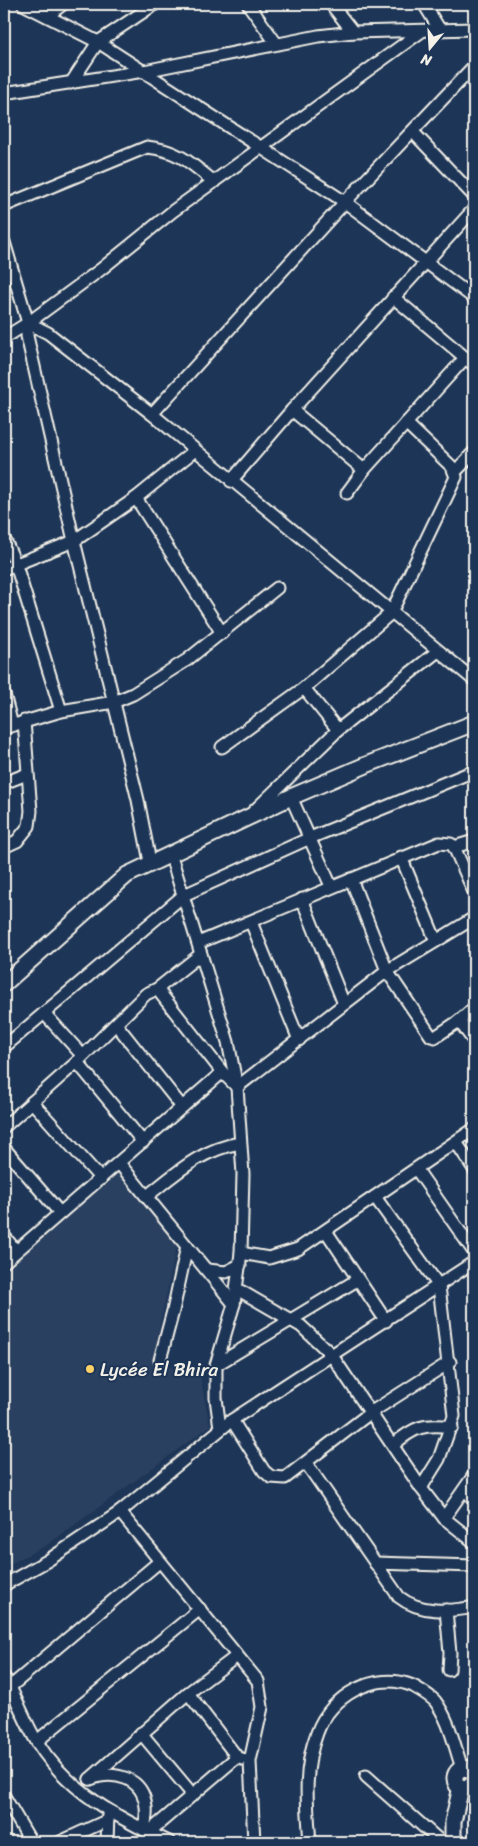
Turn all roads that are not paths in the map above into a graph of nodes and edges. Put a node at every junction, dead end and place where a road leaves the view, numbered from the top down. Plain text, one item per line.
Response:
1 (23, 4) edge
2 (63, 4) edge
3 (155, 4) edge
4 (248, 4) edge
5 (331, 4) edge
6 (424, 4) edge
7 (47, 16) junction
8 (470, 29) edge
9 (440, 30) junction
10 (422, 31) junction
11 (353, 32) junction
12 (98, 42) junction
13 (276, 43) junction
14 (474, 66) edge
15 (144, 72) junction
16 (71, 83) junction
17 (4, 93) edge
18 (413, 132) junction
19 (262, 149) junction
20 (214, 182) junction
21 (474, 196) edge
22 (345, 202) junction
23 (4, 206) edge
24 (474, 209) edge
25 (4, 242) edge
26 (427, 260) junction
27 (393, 297) junction
28 (474, 298) edge
29 (28, 323) junction
30 (4, 338) edge
31 (465, 358) junction
32 (474, 365) edge
33 (292, 410) junction
34 (152, 414) junction
35 (406, 423) junction
36 (194, 452) junction
37 (474, 452) edge
38 (364, 470) junction
39 (456, 471) junction
40 (231, 481) junction
41 (347, 493) dead end
42 (136, 498) junction
43 (4, 538) edge
44 (74, 541) junction
45 (16, 565) junction
46 (4, 569) edge
47 (277, 588) dead end
48 (391, 613) junction
49 (222, 633) junction
50 (438, 651) junction
51 (473, 675) edge
52 (304, 688) junction
53 (4, 694) edge
54 (114, 702) junction
55 (61, 711) junction
56 (24, 721) junction
57 (474, 723) edge
58 (8, 726) edge
59 (338, 730) junction
60 (222, 747) dead end
61 (474, 771) edge
62 (27, 774) junction
63 (4, 782) edge
64 (291, 797) junction
65 (246, 818) junction
66 (310, 838) junction
67 (474, 841) edge
68 (4, 847) edge
69 (454, 847) junction
70 (170, 853) junction
71 (401, 858) junction
72 (150, 862) junction
73 (351, 879) junction
74 (331, 886) junction
75 (474, 892) edge
76 (184, 895) junction
77 (302, 899) junction
78 (474, 918) edge
79 (251, 922) junction
80 (436, 941) junction
81 (198, 943) junction
82 (201, 954) junction
83 (388, 972) junction
84 (4, 984) edge
85 (157, 989) junction
86 (344, 1004) junction
87 (474, 1008) edge
88 (44, 1013) junction
89 (458, 1021) junction
90 (116, 1024) junction
91 (299, 1040) junction
92 (474, 1041) edge
93 (4, 1047) edge
94 (80, 1059) junction
95 (223, 1073) junction
96 (236, 1087) junction
97 (32, 1102) junction
98 (182, 1107) junction
99 (4, 1127) edge
100 (474, 1129) edge
101 (143, 1142) junction
102 (456, 1142) junction
103 (240, 1143) junction
104 (4, 1148) edge
105 (119, 1163) junction
106 (474, 1169) edge
107 (417, 1170) junction
108 (101, 1179) junction
109 (147, 1196) junction
110 (375, 1197) junction
111 (60, 1213) junction
112 (326, 1231) junction
113 (4, 1236) edge
114 (187, 1246) junction
115 (16, 1251) junction
116 (474, 1252) edge
117 (241, 1259) junction
118 (4, 1262) edge
119 (474, 1262) edge
120 (208, 1270) junction
121 (357, 1280) junction
122 (439, 1286) junction
123 (236, 1289) junction
124 (234, 1304) junction
125 (289, 1320) junction
126 (386, 1321) junction
127 (331, 1354) junction
128 (160, 1360) dead end
129 (450, 1362) junction
130 (216, 1365) junction
131 (370, 1414) junction
132 (232, 1420) junction
133 (452, 1427) junction
134 (220, 1428) junction
135 (393, 1445) junction
136 (306, 1463) junction
137 (474, 1475) edge
138 (421, 1488) junction
139 (465, 1489) junction
140 (474, 1500) edge
141 (120, 1512) junction
142 (444, 1518) junction
143 (474, 1542) edge
144 (159, 1562) junction
145 (375, 1563) junction
146 (474, 1566) edge
147 (4, 1585) edge
148 (474, 1607) edge
149 (200, 1609) junction
150 (446, 1610) junction
151 (237, 1656) junction
152 (450, 1670) dead end
153 (7, 1682) edge
154 (188, 1693) junction
155 (141, 1733) junction
156 (37, 1741) junction
157 (237, 1757) junction
158 (250, 1761) junction
159 (468, 1771) edge
160 (366, 1776) dead end
161 (90, 1779) junction
162 (468, 1785) edge
163 (79, 1790) junction
164 (193, 1795) junction
165 (4, 1796) edge
166 (108, 1816) junction
167 (146, 1831) junction
168 (31, 1842) edge
169 (60, 1842) edge
170 (107, 1842) edge
171 (169, 1842) edge
172 (254, 1842) edge
173 (312, 1842) edge
174 (440, 1842) edge
175 (453, 1842) edge

1 - 7 street
2 - 7 street
3 - 12 street
4 - 13 street
5 - 11 street
6 - 9 street
7 - 12 street
8 - 9 street
9 - 10 street
10 - 11 street
10 - 19 street
11 - 13 street
12 - 15 street
12 - 16 street
13 - 15 street
14 - 18 street
15 - 16 street
15 - 19 street
16 - 17 street
18 - 21 street
18 - 22 street
19 - 20 street
19 - 22 street
20 - 23 street
20 - 29 street
22 - 26 street
22 - 34 street
24 - 26 street
25 - 29 street
26 - 27 street
26 - 28 street
27 - 31 street
27 - 33 street
29 - 30 street
29 - 34 street
29 - 44 street
31 - 32 street
31 - 35 street
33 - 38 street
33 - 40 street
34 - 36 street
35 - 38 street
35 - 39 street
36 - 40 street
36 - 42 street
37 - 39 street
38 - 41 street
39 - 48 street
40 - 48 street
42 - 44 street
42 - 49 street
43 - 45 street
44 - 45 street
44 - 54 street
45 - 46 street
45 - 55 street
47 - 49 street
48 - 50 street
48 - 52 street
49 - 54 street
50 - 51 street
50 - 59 street
52 - 59 street
52 - 60 street
53 - 58 street
54 - 55 street
54 - 72 street
55 - 56 street
56 - 58 street
56 - 62 street
57 - 64 street
59 - 65 street
61 - 66 street
62 - 63 street
62 - 68 street
64 - 65 street
64 - 66 street
65 - 70 street
66 - 74 street
66 - 76 street
67 - 69 street
69 - 71 street
69 - 75 street
70 - 72 street
70 - 76 street
71 - 73 street
71 - 80 street
72 - 84 street
73 - 74 street
73 - 83 street
74 - 77 street
76 - 81 street
76 - 88 street
77 - 79 street
77 - 86 street
78 - 80 street
79 - 81 street
79 - 91 street
80 - 83 street
81 - 82 street
82 - 85 street
82 - 96 street
83 - 86 street
83 - 89 street
85 - 90 street
85 - 95 street
86 - 91 street
87 - 89 street
88 - 93 street
88 - 94 street
89 - 92 street
90 - 94 street
90 - 98 street
91 - 96 street
94 - 97 street
94 - 101 street
95 - 96 street
95 - 98 street
96 - 103 street
97 - 99 street
97 - 108 street
98 - 101 street
100 - 102 street
101 - 105 street
102 - 106 street
102 - 107 street
103 - 109 street
103 - 117 street
104 - 111 street
105 - 108 street
105 - 109 street
107 - 110 street
107 - 116 street
108 - 111 street
109 - 114 street
110 - 112 street
110 - 122 street
111 - 115 street
112 - 117 street
112 - 121 street
113 - 115 street
114 - 120 street
114 - 128 street
115 - 118 street
117 - 120 street
117 - 123 street
119 - 122 street
120 - 124 street
121 - 125 street
121 - 126 street
122 - 126 street
122 - 129 street
123 - 124 street
123 - 125 street
124 - 130 street
125 - 127 street
125 - 130 street
126 - 127 street
127 - 131 street
127 - 132 street
129 - 131 street
129 - 133 street
130 - 134 street
131 - 135 street
131 - 136 street
132 - 134 street
132 - 136 street
133 - 135 street
133 - 138 street
134 - 141 street
135 - 138 street
136 - 145 street
137 - 139 street
138 - 142 street
139 - 140 street
139 - 142 street
141 - 144 street
141 - 147 street
142 - 143 street
144 - 149 street
144 - 153 street
145 - 146 street
145 - 150 street
148 - 150 street
149 - 151 street
149 - 156 street
150 - 152 street
151 - 154 street
151 - 158 street
153 - 156 street
154 - 155 street
154 - 157 street
155 - 161 street
155 - 164 street
156 - 163 street
157 - 158 street
157 - 164 street
158 - 172 street
159 - 162 street
159 - 173 street
160 - 174 street
161 - 163 street
161 - 167 street
162 - 175 street
163 - 166 street
164 - 167 street
165 - 168 street
166 - 167 street
166 - 169 street
166 - 170 street
167 - 171 street

